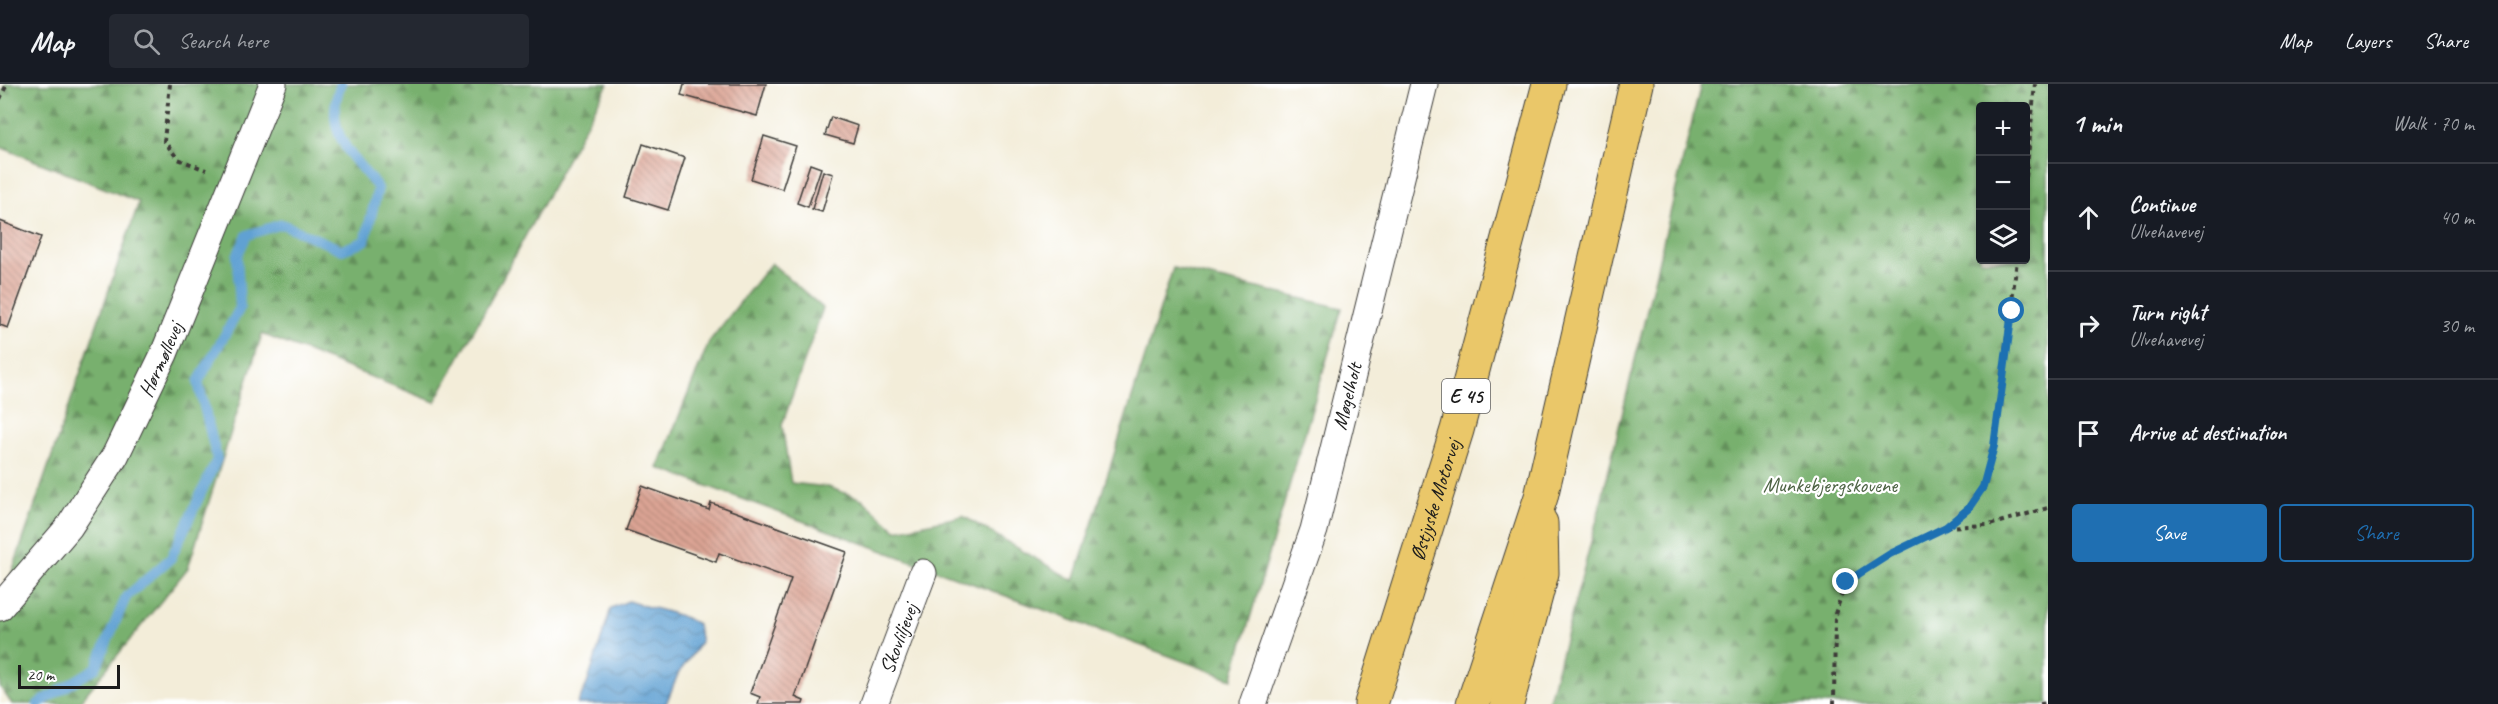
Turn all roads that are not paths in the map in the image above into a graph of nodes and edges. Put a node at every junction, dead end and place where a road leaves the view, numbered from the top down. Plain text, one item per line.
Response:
1 (273, 84) edge
2 (1424, 84) edge
3 (1549, 84) edge
4 (1636, 84) edge
5 (1540, 497) junction
6 (923, 573) dead end
7 (0, 607) edge
8 (874, 704) edge
9 (1253, 704) edge
10 (1371, 704) edge
11 (1473, 704) edge
12 (1507, 704) edge

1 - 7 street, Hørmøllevej
2 - 9 street, Møgelholt
3 - 10 highway, Østjyske Motorvej / E 45
4 - 5 highway
5 - 11 highway
5 - 12 highway
6 - 8 street, Skovliljevej

